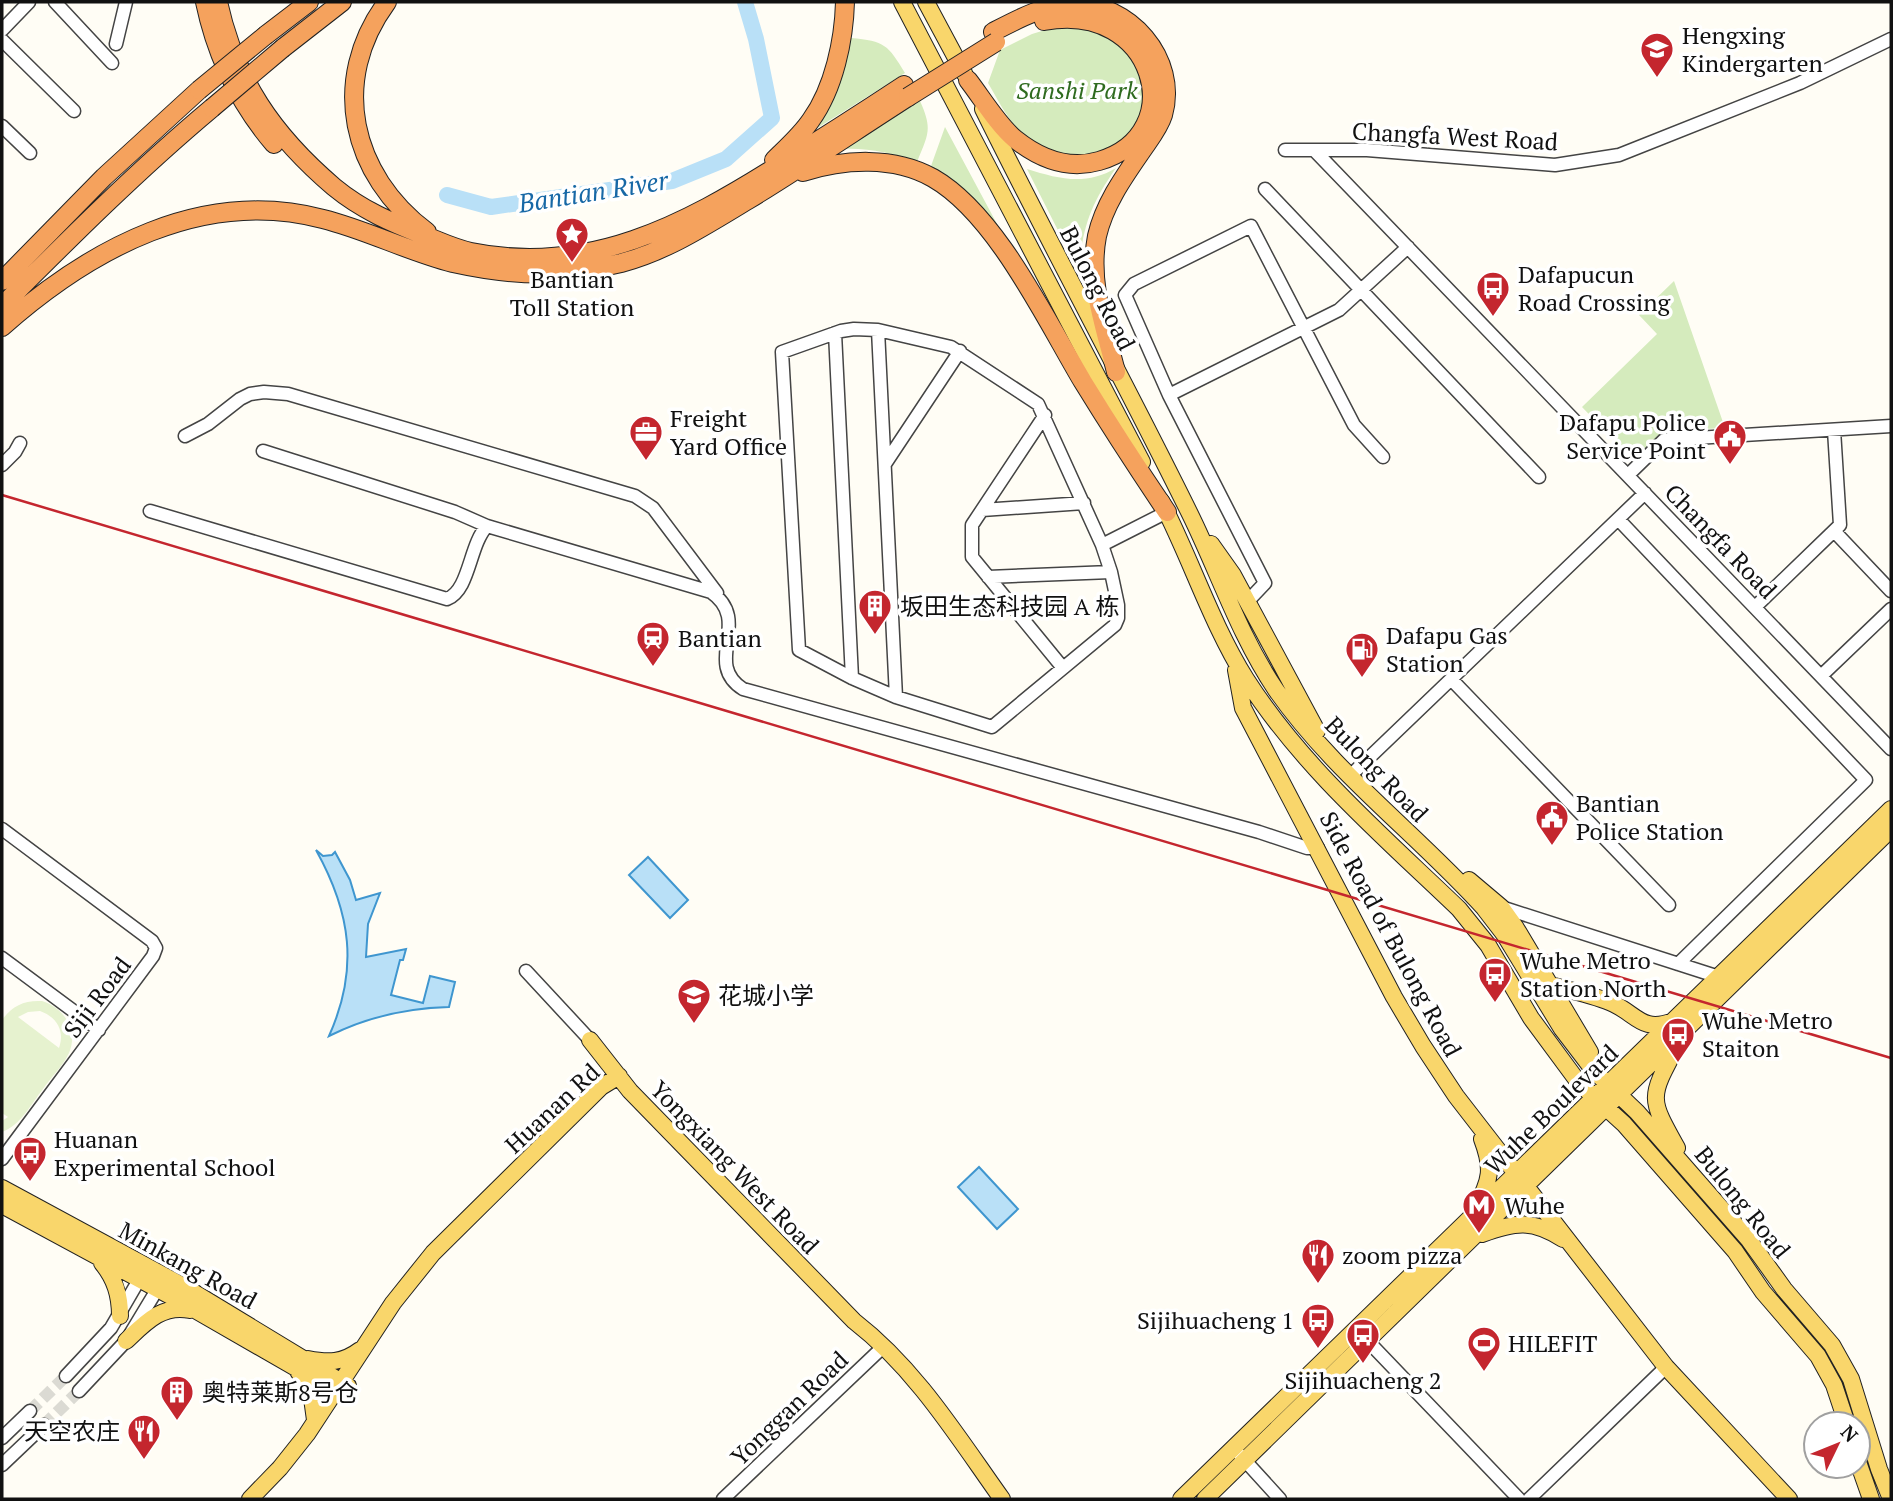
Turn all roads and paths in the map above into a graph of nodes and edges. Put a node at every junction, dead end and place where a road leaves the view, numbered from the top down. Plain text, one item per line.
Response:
1 (29, 2) edge
2 (55, 2) edge
3 (126, 2) edge
4 (205, 2) edge
5 (218, 2) edge
6 (298, 2) edge
7 (309, 2) edge
8 (342, 2) edge
9 (387, 2) edge
10 (902, 2) edge
11 (926, 2) edge
12 (845, 7) edge
13 (2, 30) edge
14 (266, 35) junction
15 (995, 37) junction
16 (1891, 39) edge
17 (2, 40) edge
18 (116, 44) dead end
19 (112, 63) dead end
20 (968, 80) junction
21 (906, 91) junction
22 (74, 111) dead end
23 (2, 127) edge
24 (1285, 150) dead end
25 (1315, 151) junction
26 (30, 153) dead end
27 (783, 178) junction
28 (754, 181) junction
29 (1265, 189) dead end
30 (389, 241) junction
31 (442, 242) junction
32 (1408, 247) junction
33 (2, 281) edge
34 (1362, 289) junction
35 (2, 306) edge
36 (2, 327) edge
37 (1304, 327) junction
38 (878, 330) junction
39 (835, 333) junction
40 (960, 351) junction
41 (1116, 372) junction
42 (1169, 395) junction
43 (1045, 415) junction
44 (1891, 426) edge
45 (1834, 430) junction
46 (185, 436) dead end
47 (20, 443) dead end
48 (263, 451) dead end
49 (1383, 457) dead end
50 (2, 465) edge
51 (884, 465) junction
52 (1628, 475) junction
53 (1539, 477) dead end
54 (1645, 493) junction
55 (1084, 503) junction
56 (982, 510) junction
57 (150, 511) dead end
58 (1167, 512) junction
59 (1189, 512) junction
60 (1618, 519) junction
61 (487, 527) junction
62 (1834, 531) junction
63 (1102, 545) junction
64 (1111, 572) junction
65 (988, 577) junction
66 (1891, 591) edge
67 (722, 599) junction
68 (1247, 603) junction
69 (1755, 607) junction
70 (1891, 609) edge
71 (1234, 658) junction
72 (1063, 668) junction
73 (1821, 676) junction
74 (852, 678) junction
75 (1451, 679) junction
76 (896, 697) junction
77 (1891, 749) edge
78 (1334, 761) junction
79 (1350, 776) junction
80 (1891, 809) edge
81 (1891, 829) edge
82 (6, 833) edge
83 (1318, 848) junction
84 (2, 849) edge
85 (1426, 850) junction
86 (1669, 905) dead end
87 (1501, 907) junction
88 (2, 958) edge
89 (1678, 964) junction
90 (526, 971) dead end
91 (1719, 977) junction
92 (1551, 985) junction
93 (1679, 1027) junction
94 (99, 1030) junction
95 (590, 1040) joint
96 (619, 1076) junction
97 (1614, 1090) junction
98 (1601, 1103) junction
99 (1474, 1121) junction
100 (2, 1160) edge
101 (1694, 1177) junction
102 (1521, 1182) junction
103 (2, 1188) edge
104 (2, 1205) edge
105 (1471, 1230) junction
106 (1571, 1245) junction
107 (98, 1258) junction
108 (143, 1274) junction
109 (161, 1283) junction
110 (197, 1312) junction
111 (120, 1316) junction
112 (1362, 1336) junction
113 (127, 1341) junction
114 (364, 1346) junction
115 (881, 1350) junction
116 (299, 1362) junction
117 (1666, 1367) junction
118 (66, 1376) tunnel mouth
119 (342, 1388) junction
120 (79, 1391) tunnel mouth
121 (30, 1410) tunnel mouth
122 (1842, 1410) edge
123 (315, 1420) junction
124 (44, 1425) tunnel mouth
125 (2, 1438) edge
126 (1239, 1455) junction
127 (2, 1465) edge
128 (1864, 1480) edge
129 (250, 1499) edge
130 (262, 1499) edge
131 (723, 1499) edge
132 (991, 1499) edge
133 (1002, 1499) edge
134 (1181, 1499) edge
135 (1205, 1499) edge
136 (1280, 1499) edge
137 (1519, 1499) edge
138 (1529, 1499) edge
139 (1789, 1499) edge
140 (1871, 1499) edge
141 (1891, 1499) edge

1 - 13 street
2 - 19 street
3 - 18 street
4 - 30 highway
5 - 31 highway
6 - 14 highway
7 - 14 highway
8 - 35 highway, bridge
9 - 31 highway
10 - 58 main road, Bulong Road
11 - 20 main road, Bulong Road
12 - 28 highway
14 - 33 highway, bridge
15 - 20 highway
15 - 21 highway
15 - 41 highway
16 - 25 street, Changfa West Road
17 - 22 street
20 - 41 main road, Bulong Road
21 - 27 highway
21 - 28 highway
23 - 26 street
24 - 25 street, Changfa West Road
25 - 32 street, Changfa Road
27 - 30 highway
27 - 58 highway
28 - 31 highway
29 - 34 street
30 - 36 highway
32 - 34 street
32 - 52 street, Changfa Road
34 - 37 street
34 - 53 street
37 - 42 street
37 - 42 street
37 - 49 street
38 - 39 street
38 - 40 street
38 - 51 street
39 - 74 street
39 - 74 street
40 - 43 street
40 - 51 street
41 - 59 main road, Bulong Road
42 - 68 street
43 - 55 street
43 - 56 street
44 - 45 street
45 - 52 street
45 - 62 street
46 - 67 street
47 - 50 street
48 - 61 street
51 - 76 street
52 - 54 street, Changfa Road
54 - 60 street
54 - 69 street, Changfa Road
55 - 56 street
55 - 63 street
56 - 65 street
57 - 61 street
58 - 63 street
58 - 71 main road, Bulong Road
59 - 68 main road
59 - 78 main road, Bulong Road
60 - 75 street
60 - 89 street
61 - 67 street
62 - 66 street
62 - 69 street
63 - 64 street
64 - 65 street
64 - 72 street
65 - 72 street
67 - 83 street
68 - 78 main road
69 - 73 street, Changfa Road
70 - 73 street
71 - 83 main road, Side Road of Bulong Road
71 - 98 main road, Bulong Road
72 - 76 street
73 - 77 street, Changfa Road
74 - 76 street
75 - 79 street
75 - 86 street
78 - 79 main road, Bulong Road
79 - 85 main road, Bulong Road
80 - 91 main road, Wuhe Boulevard
81 - 93 main road, Wuhe Boulevard
82 - 84 street
82 - 94 street, Siji Road
83 - 99 main road, Side Road of Bulong Road
85 - 87 main road
85 - 97 main road, Bulong Road
87 - 89 street
87 - 92 main road
88 - 94 street
89 - 91 street
90 - 95 street
91 - 93 main road, Wuhe Boulevard
92 - 93 main road
92 - 97 main road
93 - 97 main road, Wuhe Boulevard
93 - 101 main road
94 - 100 street, Siji Road
95 - 96 main road, Yongxiang West Road
96 - 114 main road, Huanan Rd
96 - 115 main road, Yongxiang West Road
96 - 119 main road, Huanan Rd
97 - 98 main road, Wuhe Boulevard
97 - 101 main road, Bulong Road
98 - 102 main road, Wuhe Boulevard
98 - 122 main road, Bulong Road
99 - 102 main road, Side Road of Bulong Road
99 - 105 main road
101 - 141 main road, Bulong Road
102 - 105 main road, Wuhe Boulevard
102 - 106 main road, Side Road of Bulong Road
103 - 108 main road, Minkang Road
104 - 107 main road, Minkang Road
105 - 106 main road
105 - 112 main road, Wuhe Boulevard
106 - 117 main road, Side Road of Bulong Road
107 - 108 main road, Minkang Road
107 - 111 main road
108 - 109 main road, Minkang Road
108 - 111 street
109 - 110 main road, Minkang Road
109 - 113 street
109 - 116 main road, Minkang Road
110 - 113 main road
110 - 116 main road, Minkang Road
111 - 118 street
112 - 126 main road, Wuhe Boulevard
112 - 137 street
113 - 120 street
114 - 116 main road
114 - 119 main road, Huanan Rd
115 - 131 street, Yonggan Road
115 - 132 main road, Yongxiang West Road
115 - 133 main road, Yongxiang West Road
116 - 119 main road, Minkang Road
116 - 123 main road
117 - 138 street
117 - 139 main road, Side Road of Bulong Road
119 - 123 main road, Huanan Rd
119 - 130 main road, Huanan Rd
121 - 125 street
123 - 129 main road, Huanan Rd
124 - 127 street
126 - 134 main road, Wuhe Boulevard
126 - 135 main road, Wuhe Boulevard
126 - 136 street
128 - 140 main road

